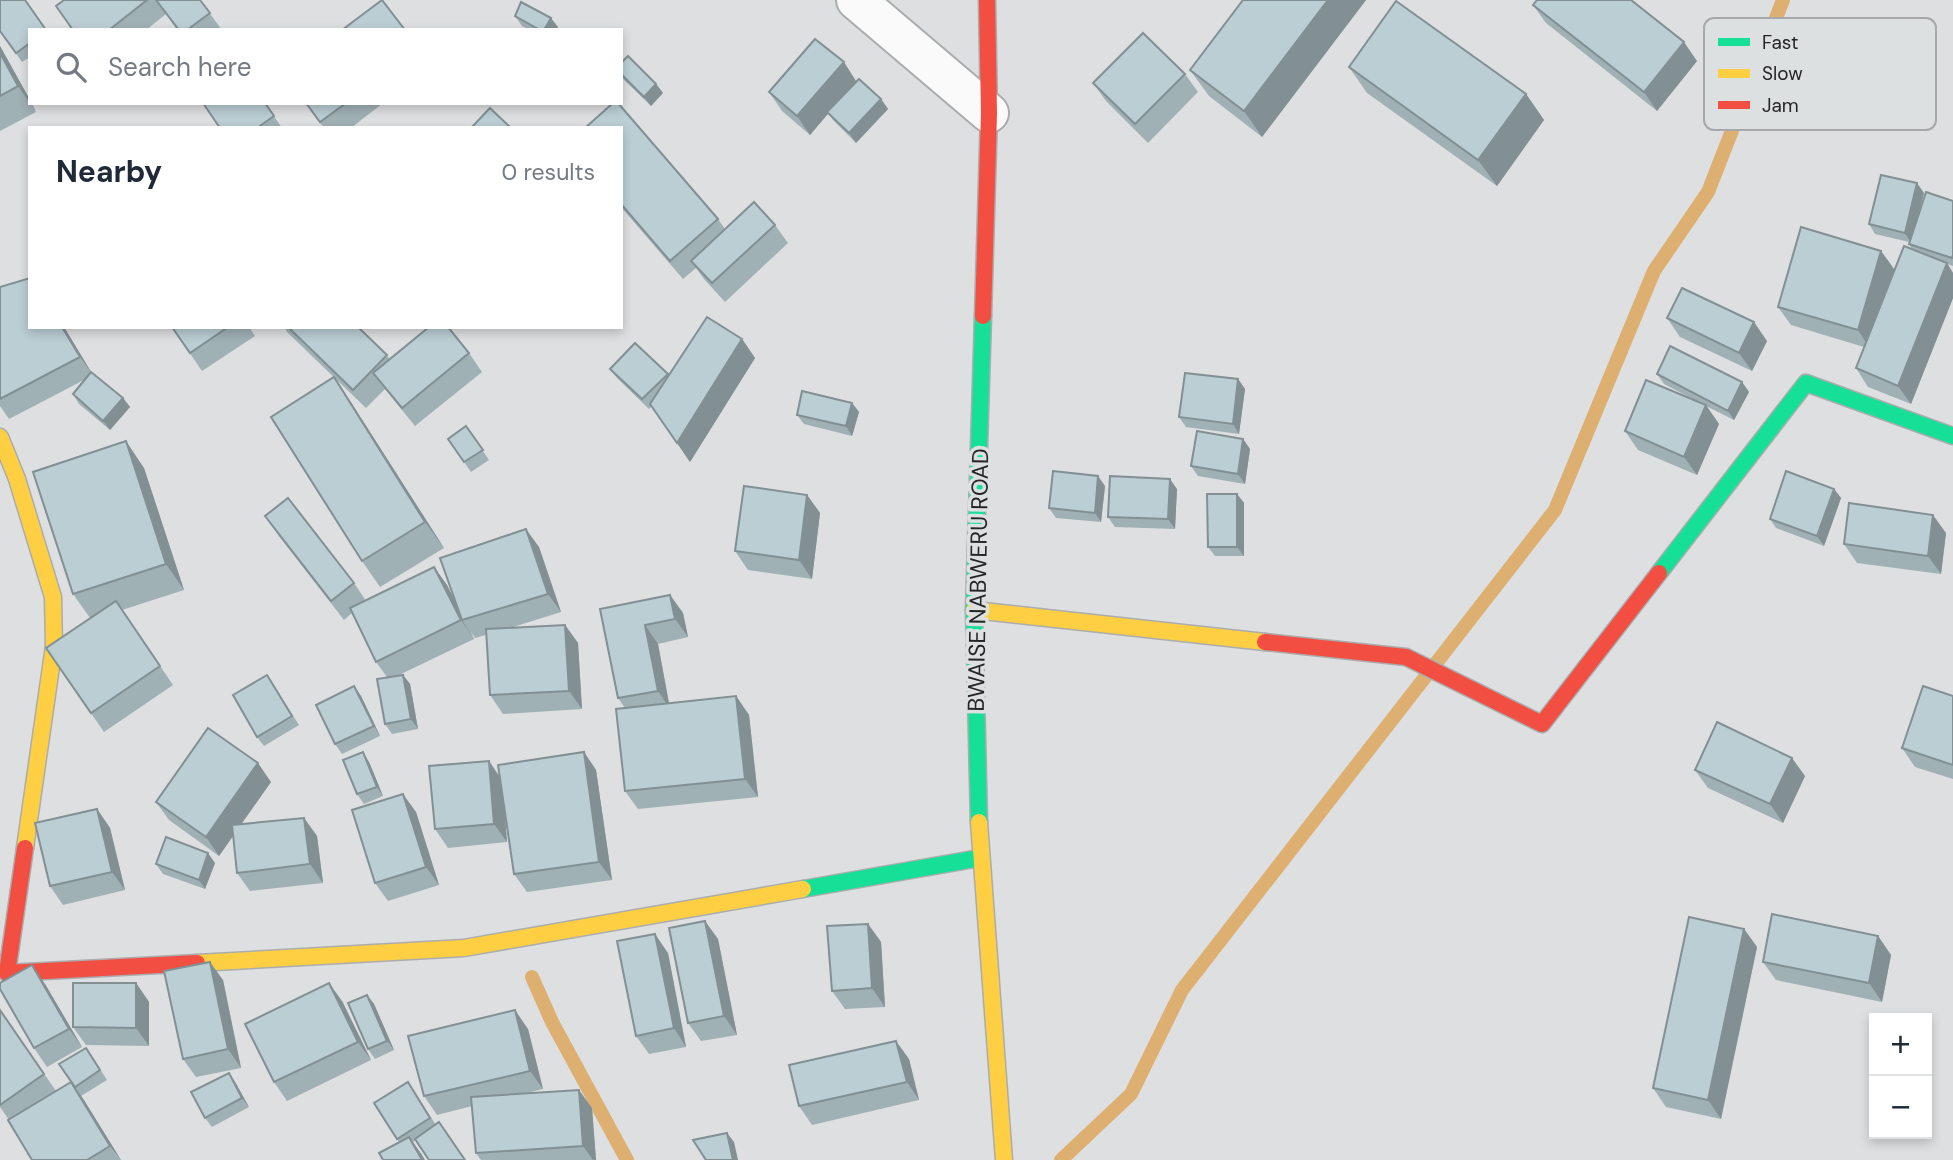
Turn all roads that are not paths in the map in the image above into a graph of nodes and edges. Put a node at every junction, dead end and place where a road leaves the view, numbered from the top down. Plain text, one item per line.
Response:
1 (856, 0) edge
2 (987, 0) edge
3 (989, 113) junction
4 (1953, 436) edge
5 (0, 437) edge
6 (974, 610) junction
7 (980, 858) junction
8 (4, 975) edge
9 (1004, 1160) edge

1 - 3 street
2 - 3 street, BWAISE NABWERU ROAD
3 - 6 street, BWAISE NABWERU ROAD
4 - 6 street
5 - 8 street
6 - 7 street, BWAISE NABWERU ROAD
7 - 8 street
7 - 9 street, BWAISE NABWERU ROAD

